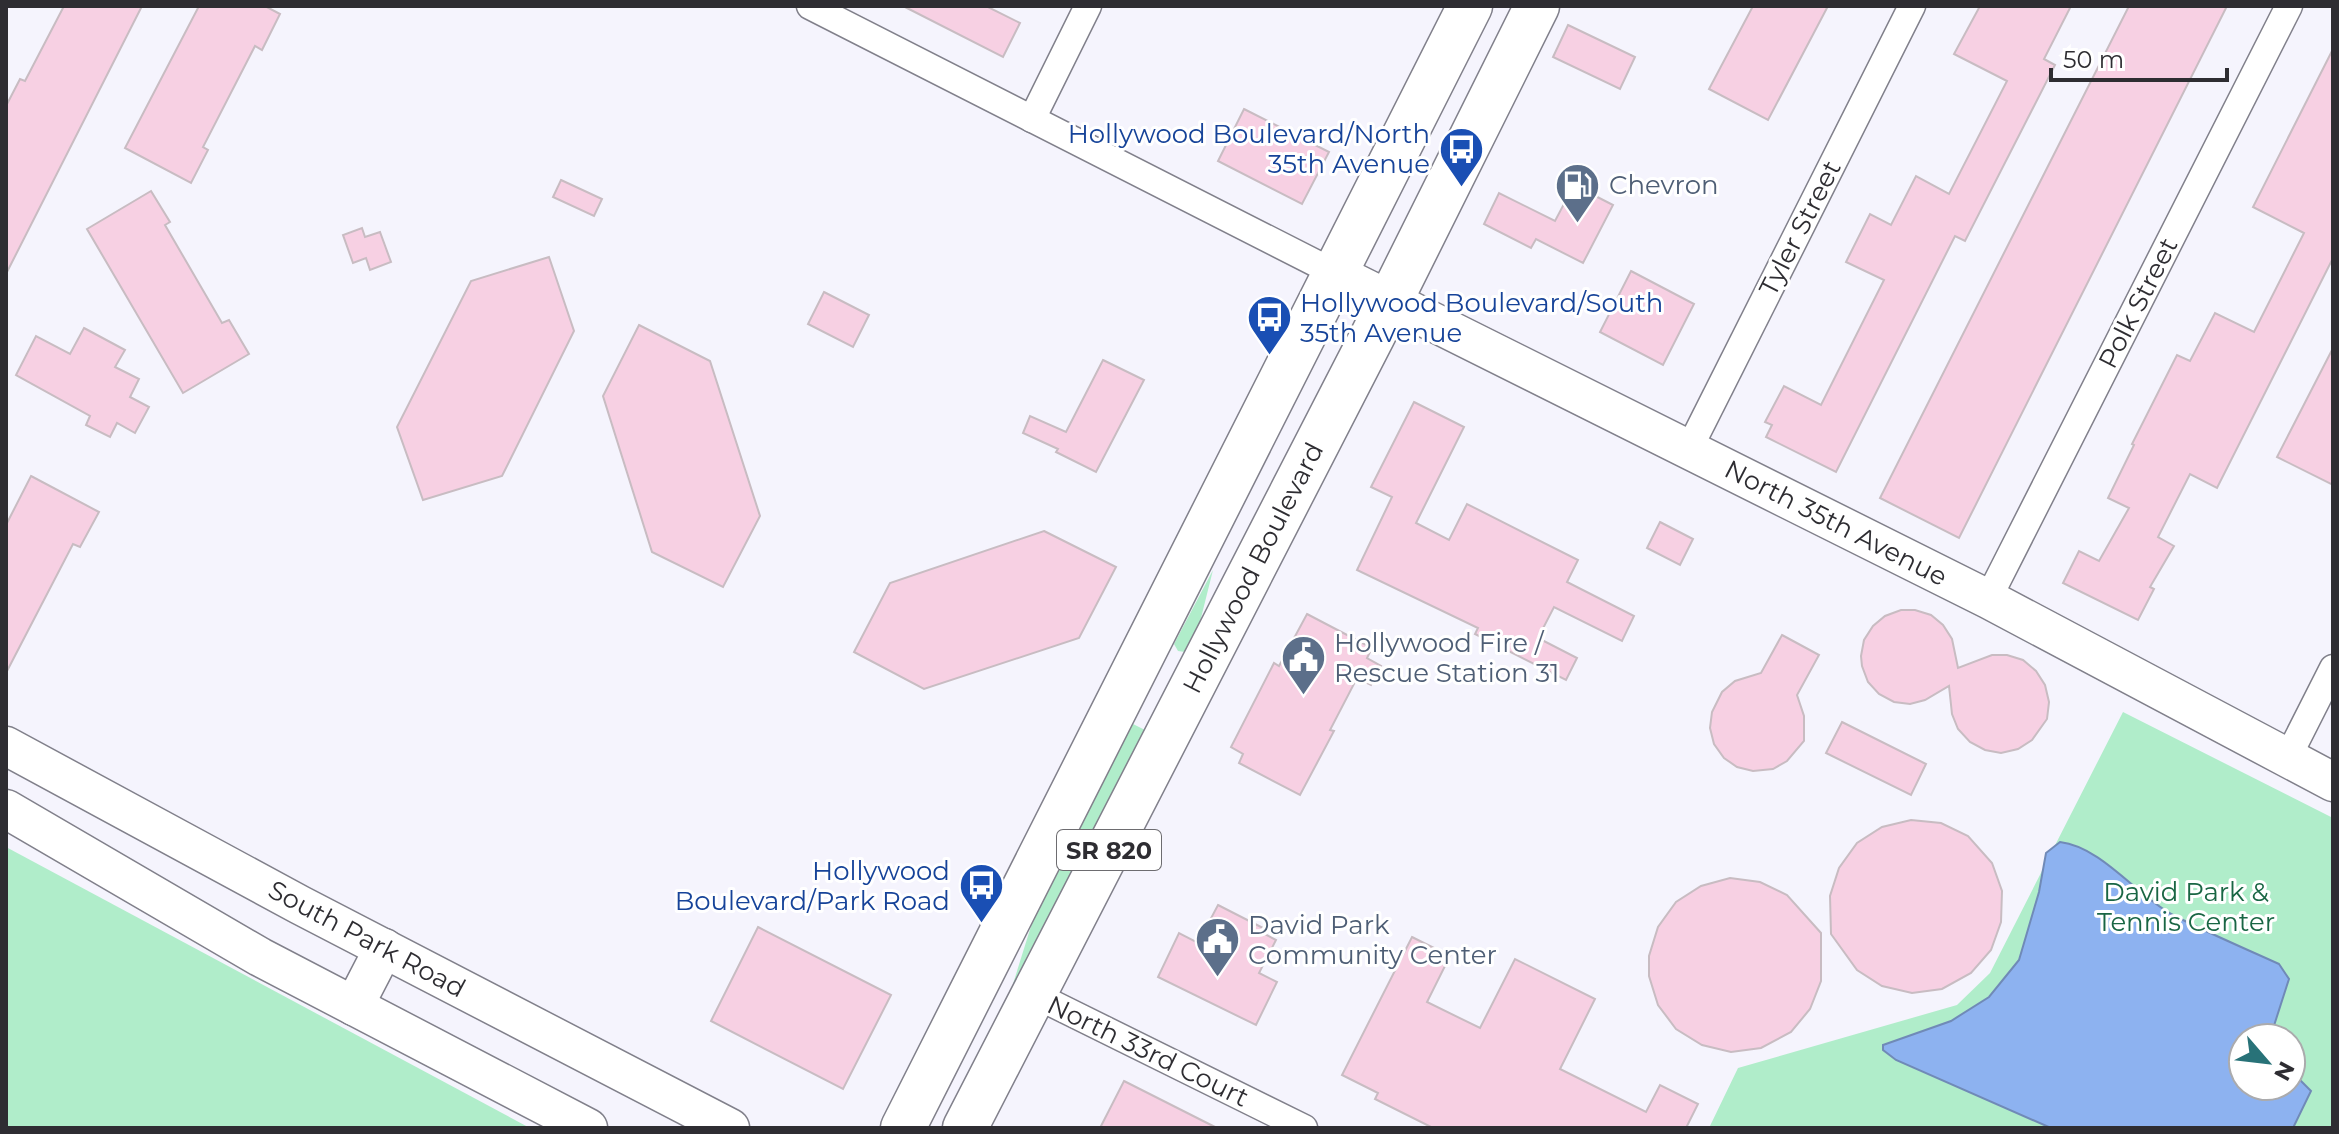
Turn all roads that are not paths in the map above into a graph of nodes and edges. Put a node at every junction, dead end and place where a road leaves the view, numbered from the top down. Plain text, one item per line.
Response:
1 (810, 6) edge
2 (1088, 6) edge
3 (1470, 6) edge
4 (1537, 6) edge
5 (1912, 6) edge
6 (2289, 6) edge
7 (1032, 119) junction
8 (1335, 273) junction
9 (1390, 301) junction
10 (1689, 449) junction
11 (1988, 599) junction
12 (2333, 668) edge
13 (6, 746) edge
14 (2287, 759) junction
15 (2333, 782) edge
16 (6, 809) edge
17 (384, 948) junction
18 (1035, 995) junction
19 (354, 1006) junction
20 (588, 1128) edge
21 (730, 1128) edge
22 (903, 1128) edge
23 (965, 1128) edge
24 (1304, 1128) edge

1 - 7 street
2 - 7 street
3 - 8 highway, SR 820
4 - 9 highway, Hollywood Boulevard / SR 820
5 - 10 street, Tyler Street
6 - 11 street, Polk Street
7 - 8 street
8 - 9 street, North 35th Avenue
8 - 22 highway, SR 820
9 - 10 street, North 35th Avenue
9 - 18 highway, Hollywood Boulevard / SR 820
10 - 11 street, North 35th Avenue
11 - 14 street, North 35th Avenue
12 - 14 street
13 - 17 street, South Park Road
14 - 15 street, North 35th Avenue
16 - 19 street
17 - 19 street
17 - 21 street, South Park Road
18 - 23 highway, Hollywood Boulevard / SR 820
18 - 24 street, North 33rd Court
19 - 20 street

